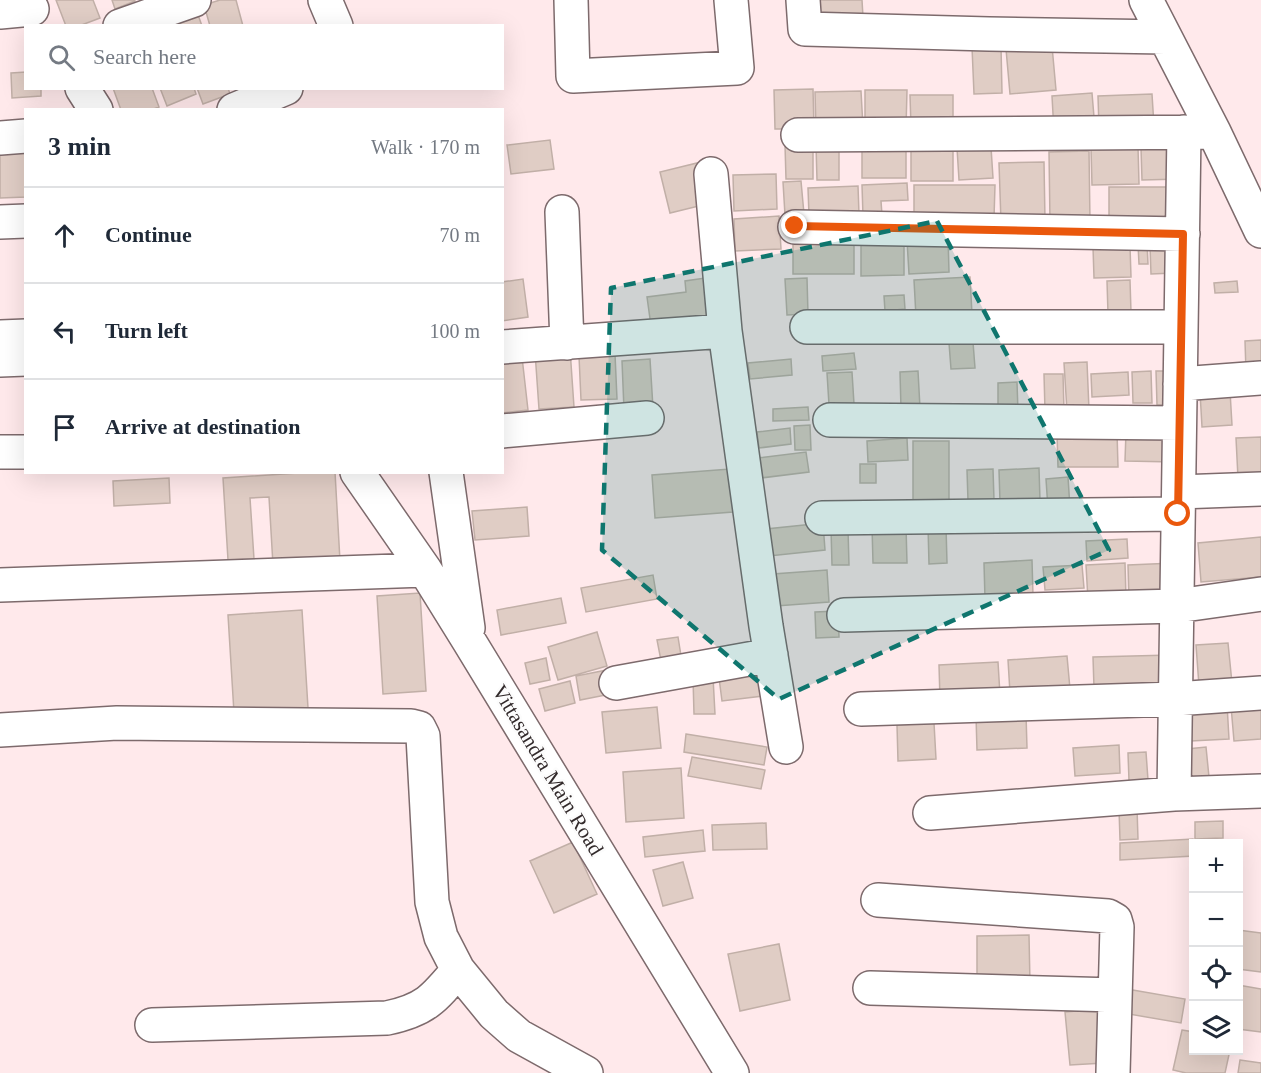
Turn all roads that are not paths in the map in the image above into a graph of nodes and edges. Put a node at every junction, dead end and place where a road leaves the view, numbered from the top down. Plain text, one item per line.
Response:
1 (194, 0) edge
2 (326, 0) edge
3 (571, 0) edge
4 (732, 0) edge
5 (804, 0) edge
6 (1146, 0) edge
7 (126, 24) edge
8 (335, 24) edge
9 (1165, 37) junction
10 (83, 90) edge
11 (281, 90) edge
12 (95, 108) edge
13 (239, 108) edge
14 (1199, 132) junction
15 (798, 135) dead end
16 (24, 136) edge
17 (0, 138) edge
18 (711, 174) dead end
19 (562, 212) dead end
20 (24, 221) edge
21 (0, 222) edge
22 (795, 226) dead end
23 (1261, 231) edge
24 (1183, 234) junction
25 (807, 327) dead end
26 (1181, 327) junction
27 (725, 331) junction
28 (24, 336) edge
29 (0, 337) edge
30 (567, 343) junction
31 (504, 347) edge
32 (24, 359) edge
33 (0, 360) edge
34 (1261, 378) edge
35 (1180, 384) junction
36 (647, 418) dead end
37 (830, 420) dead end
38 (1179, 423) junction
39 (504, 431) edge
40 (0, 452) edge
41 (24, 452) edge
42 (358, 474) edge
43 (446, 474) edge
44 (1261, 489) edge
45 (1178, 503) junction
46 (822, 518) dead end
47 (425, 570) junction
48 (0, 585) edge
49 (1261, 594) edge
50 (1177, 606) junction
51 (844, 615) dead end
52 (469, 641) junction
53 (771, 655) junction
54 (616, 683) dead end
55 (1261, 693) edge
56 (1175, 699) junction
57 (861, 710) dead end
58 (0, 730) edge
59 (786, 747) dead end
60 (1261, 791) edge
61 (1174, 794) junction
62 (930, 813) dead end
63 (878, 900) dead end
64 (458, 970) junction
65 (870, 988) dead end
66 (1115, 996) junction
67 (152, 1025) dead end
68 (586, 1073) edge
69 (732, 1073) edge
70 (1113, 1073) edge

1 - 7 street
2 - 8 street
3 - 4 street
5 - 9 street
6 - 9 street
9 - 14 street
10 - 12 street
11 - 13 street
14 - 15 street
14 - 23 street
14 - 24 street
16 - 17 street
18 - 27 street
19 - 30 street
20 - 21 street
22 - 24 street
24 - 26 street
25 - 26 street
26 - 35 street
27 - 30 street
27 - 53 street
28 - 29 street
30 - 31 street
32 - 33 street
34 - 35 street
35 - 38 street
36 - 39 street
37 - 38 street
38 - 45 street
40 - 41 street
42 - 47 street, Vittasandra Main Road
43 - 52 street
44 - 45 street
45 - 46 street
45 - 50 street
47 - 48 street
47 - 52 street, Vittasandra Main Road
49 - 50 street
50 - 51 street
50 - 56 street
52 - 69 street, Vittasandra Main Road
53 - 54 street
53 - 59 street
55 - 56 street
56 - 57 street
56 - 61 street
58 - 64 street
60 - 61 street
61 - 62 street
63 - 66 street
64 - 67 street
64 - 68 street
65 - 66 street
66 - 70 street

